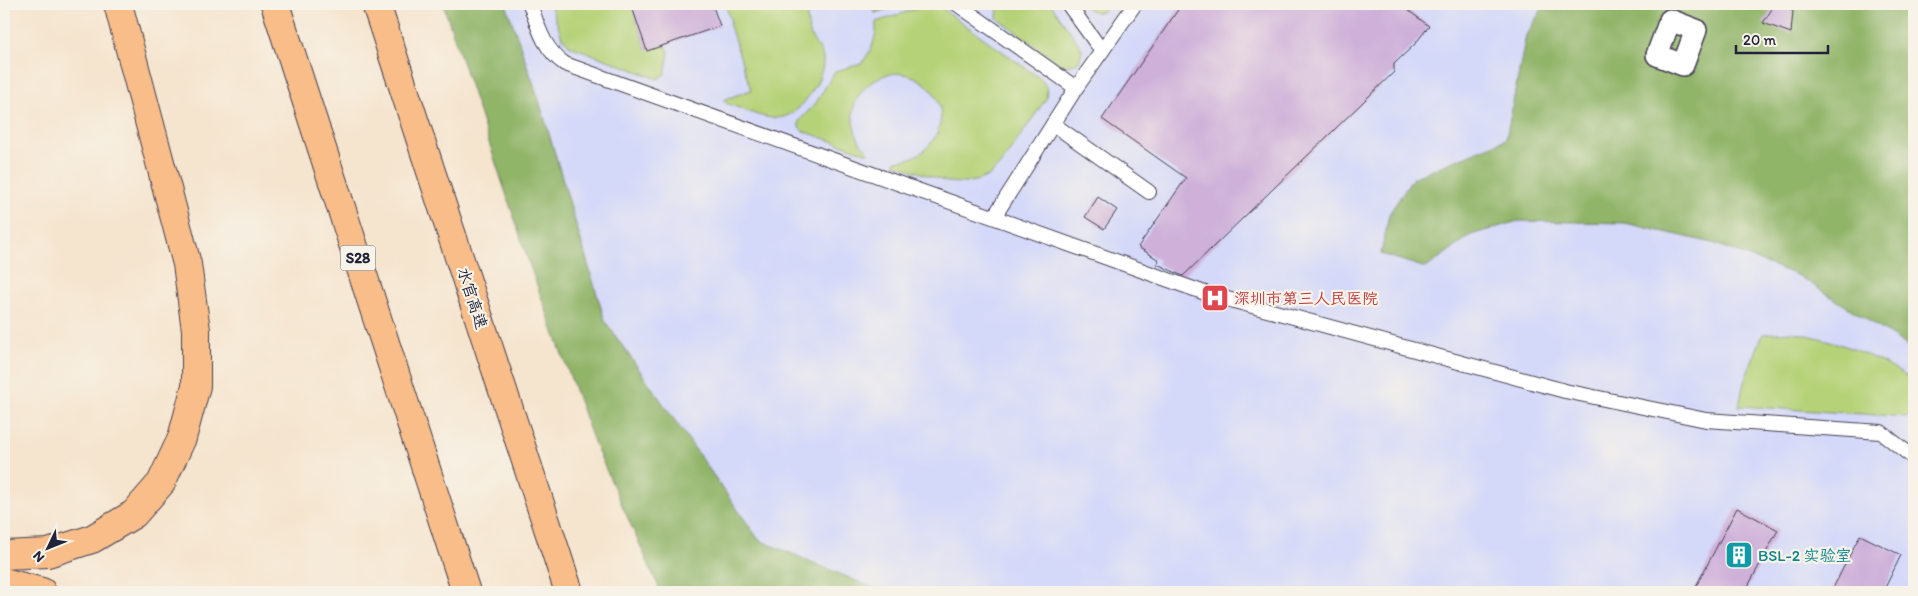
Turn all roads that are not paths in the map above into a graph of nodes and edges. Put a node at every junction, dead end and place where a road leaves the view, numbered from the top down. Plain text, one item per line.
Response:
1 (118, 4) edge
2 (275, 4) edge
3 (376, 4) edge
4 (530, 4) edge
5 (1068, 4) edge
6 (1135, 4) edge
7 (967, 6) edge
8 (1102, 51) junction
9 (1076, 88) junction
10 (1053, 124) junction
11 (1149, 192) dead end
12 (994, 217) junction
13 (1914, 458) edge
14 (4, 555) edge
15 (4, 582) edge
16 (42, 592) edge
17 (466, 592) edge
18 (569, 592) edge

1 - 14 highway
2 - 17 highway, S28
3 - 18 highway, 水官高速
4 - 12 lane
5 - 8 lane
6 - 8 lane
7 - 9 lane
8 - 9 lane
9 - 10 lane
10 - 11 lane
10 - 12 lane
12 - 13 lane
15 - 16 highway

